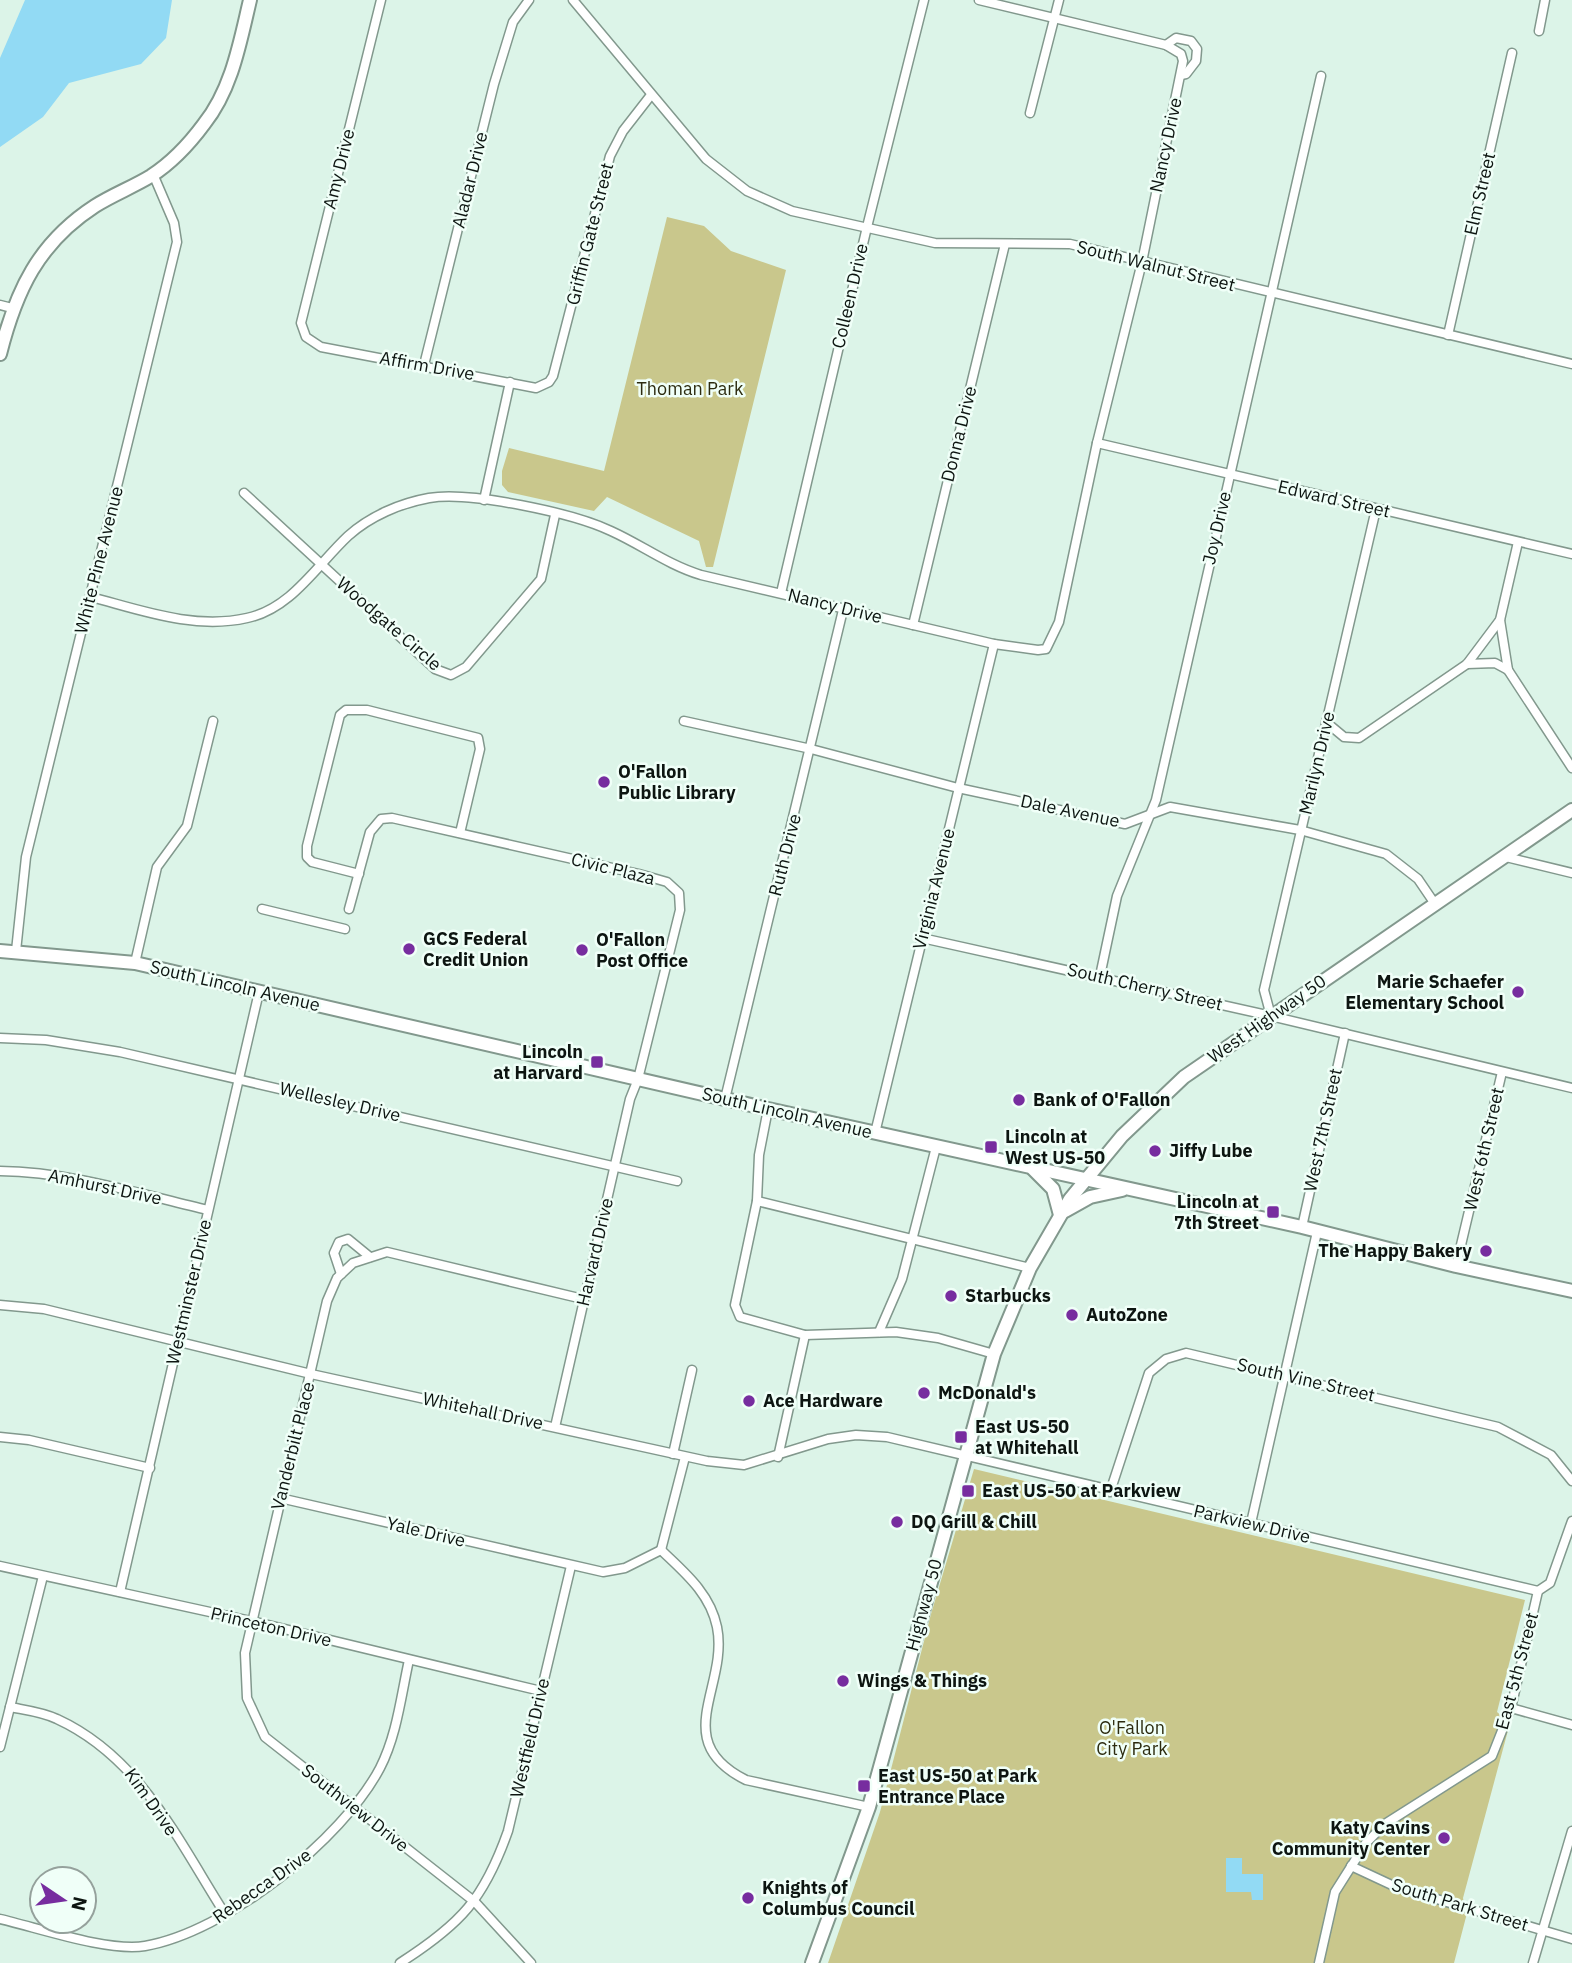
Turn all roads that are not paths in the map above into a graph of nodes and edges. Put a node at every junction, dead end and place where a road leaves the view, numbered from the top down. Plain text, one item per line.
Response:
1 (250, 0) edge
2 (381, 0) edge
3 (529, 0) edge
4 (573, 0) edge
5 (979, 0) edge
6 (1059, 0) edge
7 (1545, 0) edge
8 (922, 2) edge
9 (1054, 19) junction
10 (1539, 31) dead end
11 (1166, 45) junction
12 (1511, 53) dead end
13 (1181, 75) junction
14 (1321, 76) dead end
15 (651, 95) junction
16 (1030, 113) dead end
17 (153, 174) junction
18 (867, 226) junction
19 (1005, 244) junction
20 (1142, 262) junction
21 (1272, 294) junction
22 (6, 307) edge
23 (1448, 335) junction
24 (306, 337) joint
25 (0, 354) edge
26 (1572, 364) edge
27 (424, 365) junction
28 (510, 382) junction
29 (549, 382) joint
30 (1097, 443) junction
31 (1229, 474) junction
32 (244, 493) dead end
33 (484, 500) junction
34 (1376, 509) junction
35 (555, 515) junction
36 (1518, 542) junction
37 (1572, 554) edge
38 (321, 565) junction
39 (781, 593) junction
40 (91, 597) junction
41 (843, 610) junction
42 (1500, 620) junction
43 (913, 625) junction
44 (994, 644) junction
45 (1467, 664) junction
46 (1508, 670) junction
47 (214, 721) dead end
48 (684, 721) dead end
49 (1326, 722) junction
50 (811, 749) junction
51 (1572, 768) edge
52 (958, 788) junction
53 (1572, 810) edge
54 (1148, 815) junction
55 (1300, 831) junction
56 (460, 833) junction
57 (1506, 857) junction
58 (1572, 873) edge
59 (359, 874) junction
60 (1434, 904) junction
61 (262, 909) dead end
62 (349, 909) dead end
63 (345, 929) dead end
64 (922, 938) junction
65 (0, 951) edge
66 (16, 951) junction
67 (135, 963) junction
68 (1100, 976) junction
69 (259, 992) junction
70 (1271, 1016) junction
71 (1345, 1033) junction
72 (0, 1038) edge
73 (1502, 1072) junction
74 (239, 1077) junction
75 (638, 1079) junction
76 (1572, 1088) edge
77 (724, 1099) junction
78 (768, 1109) junction
79 (875, 1133) junction
80 (936, 1147) junction
81 (615, 1167) junction
82 (1032, 1168) junction
83 (0, 1171) edge
84 (1085, 1179) junction
85 (677, 1181) dead end
86 (1133, 1189) junction
87 (757, 1201) junction
88 (208, 1210) junction
89 (1060, 1215) junction
90 (1302, 1227) junction
91 (1317, 1232) junction
92 (913, 1237) junction
93 (370, 1257) junction
94 (1457, 1266) junction
95 (1030, 1268) junction
96 (341, 1274) junction
97 (1572, 1291) edge
98 (583, 1299) junction
99 (0, 1305) edge
100 (879, 1332) junction
101 (805, 1335) junction
102 (178, 1344) junction
103 (993, 1354) junction
104 (692, 1370) dead end
105 (311, 1374) junction
106 (1286, 1375) junction
107 (555, 1427) junction
108 (0, 1437) edge
109 (673, 1454) junction
110 (965, 1456) junction
111 (685, 1457) junction
112 (778, 1457) junction
113 (149, 1468) junction
114 (1572, 1481) edge
115 (1110, 1492) junction
116 (280, 1498) junction
117 (1572, 1521) edge
118 (1251, 1523) junction
119 (661, 1550) junction
120 (0, 1566) edge
121 (571, 1566) junction
122 (43, 1576) junction
123 (1538, 1591) junction
124 (120, 1592) junction
125 (251, 1621) junction
126 (409, 1660) junction
127 (541, 1691) junction
128 (10, 1707) junction
129 (1511, 1707) junction
130 (1572, 1725) edge
131 (0, 1747) edge
132 (869, 1807) junction
133 (354, 1810) junction
134 (1572, 1831) edge
135 (1350, 1866) junction
136 (475, 1902) junction
137 (225, 1914) junction
138 (0, 1919) edge
139 (1543, 1930) junction
140 (1572, 1939) edge
141 (400, 1963) edge
142 (531, 1963) edge
143 (812, 1963) edge
144 (1319, 1963) edge
145 (1533, 1963) edge

1 - 17 main road
2 - 24 street, Amy Drive
3 - 27 street, Aladar Drive
4 - 15 street, South Walnut Street
5 - 9 street
6 - 9 street
7 - 10 street
8 - 18 street, Colleen Drive
9 - 11 street
9 - 16 street
11 - 13 street, Nancy Drive
11 - 13 street, Nancy Drive
12 - 23 street, Elm Street
13 - 20 street, Nancy Drive
14 - 21 street, Joy Drive
15 - 18 street, South Walnut Street
15 - 29 street, Griffin Gate Street
17 - 22 main road
17 - 40 street, White Pine Avenue
18 - 19 street, South Walnut Street
18 - 39 street, Colleen Drive
19 - 20 street, South Walnut Street
19 - 43 street, Donna Drive
20 - 21 street, South Walnut Street
20 - 30 street, Nancy Drive
21 - 23 street, South Walnut Street
21 - 31 street, Joy Drive
22 - 25 main road
23 - 26 street, South Walnut Street
24 - 27 street, Affirm Drive
27 - 28 street, Affirm Drive
28 - 29 street, Affirm Drive
28 - 33 street
30 - 31 street, Edward Street
30 - 44 street, Nancy Drive
31 - 34 street, Edward Street
31 - 54 street, Joy Drive
32 - 38 street, Woodgate Circle
33 - 35 street, Nancy Drive
33 - 38 street, Nancy Drive
34 - 36 street, Edward Street
34 - 49 street, Marilyn Drive
35 - 38 street, Woodgate Circle
35 - 39 street, Nancy Drive
36 - 37 street, Edward Street
36 - 42 street
38 - 40 street, Nancy Drive
39 - 41 street, Nancy Drive
40 - 66 street, White Pine Avenue
41 - 43 street, Nancy Drive
41 - 50 street, Ruth Drive
42 - 45 street
42 - 46 street
43 - 44 street, Nancy Drive
44 - 52 street, Virginia Avenue
45 - 46 street
45 - 49 street
46 - 51 street
47 - 67 street
48 - 50 street, Dale Avenue
49 - 55 street, Marilyn Drive
50 - 52 street, Dale Avenue
50 - 77 street, Ruth Drive
52 - 54 street, Dale Avenue
52 - 64 street, Virginia Avenue
53 - 57 main road, West Highway 50
54 - 55 street, Dale Avenue
54 - 68 street, Joy Drive
55 - 60 street, Dale Avenue
55 - 70 street, Marilyn Drive
56 - 59 street
56 - 59 street
56 - 75 street, Civic Plaza
57 - 58 street
57 - 60 main road, West Highway 50
59 - 62 street
60 - 70 main road, West Highway 50
61 - 63 street
64 - 68 street, South Cherry Street
64 - 79 street, Virginia Avenue
65 - 66 main road, South Lincoln Avenue
66 - 67 main road, South Lincoln Avenue
67 - 69 main road, South Lincoln Avenue
68 - 70 street, South Cherry Street
69 - 74 street, Westminster Drive
69 - 75 main road, South Lincoln Avenue
70 - 71 street, South Cherry Street
70 - 84 main road, West Highway 50
71 - 73 street, South Cherry Street
71 - 90 street, West 7th Street
72 - 74 street, Wellesley Drive
73 - 76 street, South Cherry Street
73 - 94 street, West 6th Street
74 - 81 street, Wellesley Drive
74 - 88 street, Westminster Drive
75 - 77 main road, South Lincoln Avenue
75 - 81 street, Harvard Drive
77 - 78 main road, South Lincoln Avenue
78 - 79 main road, South Lincoln Avenue
78 - 87 street
79 - 80 main road, South Lincoln Avenue
80 - 82 main road, South Lincoln Avenue
80 - 92 street
81 - 85 street, Wellesley Drive
81 - 98 street, Harvard Drive
82 - 84 main road, South Lincoln Avenue
82 - 89 main road
83 - 88 street, Amhurst Drive
84 - 86 main road, South Lincoln Avenue
84 - 89 main road, Highway 50
86 - 89 main road
86 - 90 main road, South Lincoln Avenue
87 - 92 street
87 - 101 street
88 - 102 street, Westminster Drive
89 - 95 main road, Highway 50
90 - 91 main road, South Lincoln Avenue
91 - 94 main road, South Lincoln Avenue
91 - 106 street
92 - 95 street
92 - 100 street
93 - 96 street
93 - 96 street, Vanderbilt Place
93 - 98 street
94 - 97 main road, South Lincoln Avenue
95 - 103 main road, Highway 50
96 - 105 street, Vanderbilt Place
98 - 107 street, Harvard Drive
99 - 102 street, Whitehall Drive
100 - 101 street
100 - 103 street
101 - 112 street
102 - 105 street, Whitehall Drive
102 - 113 street, Westminster Drive
103 - 110 main road, Highway 50
104 - 109 street
105 - 107 street, Whitehall Drive
105 - 116 street, Vanderbilt Place
106 - 114 street, South Vine Street
106 - 115 street, South Vine Street
106 - 118 street
107 - 109 street, Whitehall Drive
108 - 113 street
109 - 111 street, Whitehall Drive
110 - 112 street, Whitehall Drive
110 - 115 street, Parkview Drive
110 - 132 main road, Highway 50
111 - 112 street, Whitehall Drive
111 - 119 street
113 - 124 street, Westminster Drive
115 - 118 street, Parkview Drive
116 - 121 street, Yale Drive
116 - 125 street, Vanderbilt Place
117 - 123 street, East 5th Street
118 - 123 street, Parkview Drive
119 - 121 street
119 - 132 street
120 - 122 street, Princeton Drive
121 - 127 street, Westfield Drive
122 - 124 street, Princeton Drive
122 - 128 street
123 - 129 street, East 5th Street
124 - 125 street, Princeton Drive
125 - 126 street, Princeton Drive
125 - 133 street, Southview Drive
126 - 127 street, Princeton Drive
126 - 133 street, Rebecca Drive
127 - 136 street, Westfield Drive
128 - 131 street
128 - 137 street, Kim Drive
129 - 130 street
129 - 135 street, East 5th Street
132 - 143 main road, Highway 50
133 - 136 street, Southview Drive
133 - 137 street, Rebecca Drive
134 - 139 street
135 - 139 street, South Park Street
135 - 144 street, East 5th Street
136 - 141 street, Westfield Drive
136 - 142 street, Southview Drive
137 - 138 street, Rebecca Drive
139 - 140 street, South Park Street
139 - 145 street

